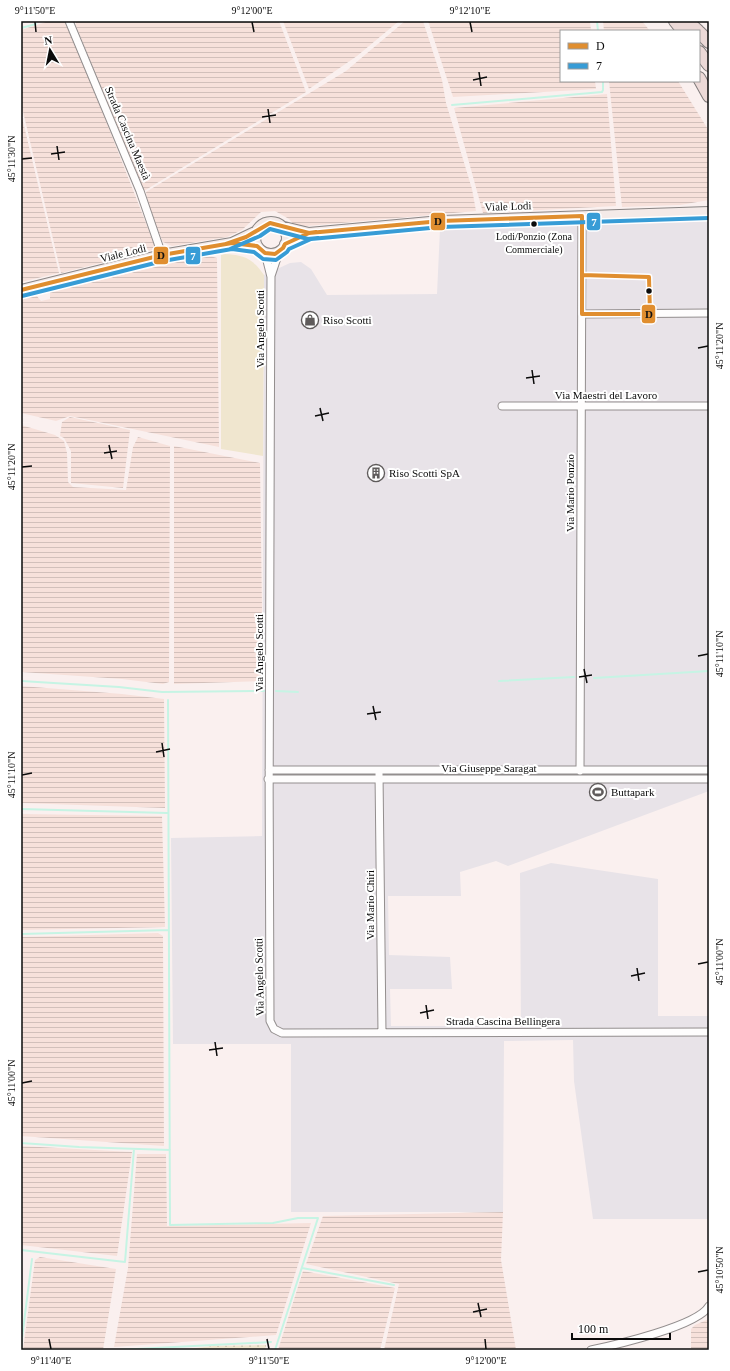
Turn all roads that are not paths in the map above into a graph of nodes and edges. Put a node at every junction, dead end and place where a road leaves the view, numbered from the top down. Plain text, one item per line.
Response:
1 (69, 21) edge
2 (666, 21) edge
3 (675, 21) edge
4 (687, 21) edge
5 (672, 30) edge
6 (682, 30) edge
7 (696, 30) edge
8 (700, 34) edge
9 (709, 42) edge
10 (700, 53) edge
11 (709, 65) edge
12 (700, 80) edge
13 (709, 96) edge
14 (709, 212) edge
15 (582, 216) junction
16 (280, 226) junction
17 (257, 231) junction
18 (309, 233) junction
19 (232, 243) junction
20 (282, 248) junction
21 (261, 249) junction
22 (162, 255) junction
23 (271, 277) junction
24 (21, 290) edge
25 (709, 313) edge
26 (582, 314) junction
27 (502, 406) dead end
28 (581, 406) junction
29 (709, 406) edge
30 (269, 770) junction
31 (379, 770) junction
32 (709, 770) edge
33 (580, 771) junction
34 (380, 778) junction
35 (268, 779) junction
36 (709, 779) edge
37 (274, 1029) joint
38 (709, 1032) edge
39 (382, 1033) junction
40 (709, 1306) edge
41 (591, 1350) edge

1 - 22 street, Strada Cascina Maestà
2 - 5 main road
3 - 6 main road
4 - 7 main road
8 - 9 main road
10 - 11 main road
12 - 13 main road
14 - 15 street, Viale Lodi
15 - 18 street, Viale Lodi
15 - 26 street, Via Mario Ponzio
16 - 17 street
16 - 18 street, Viale Lodi
16 - 20 street
17 - 19 street, Viale Lodi
17 - 21 street
18 - 20 street, Viale Lodi
19 - 21 street, Viale Lodi
19 - 22 street, Viale Lodi
20 - 21 street
20 - 23 street, Via Angelo Scotti
21 - 23 street, Via Angelo Scotti
22 - 24 street, Viale Lodi
23 - 30 street, Via Angelo Scotti
25 - 26 street
26 - 28 street, Via Mario Ponzio
27 - 28 street, Via Maestri del Lavoro
28 - 29 street, Via Maestri del Lavoro
28 - 33 street, Via Mario Ponzio
30 - 31 street, Via Giuseppe Saragat
30 - 35 street, Via Angelo Scotti
31 - 33 street, Via Giuseppe Saragat
31 - 34 street, Via Mario Chiri
32 - 33 street, Via Giuseppe Saragat
34 - 35 street, Via Giuseppe Saragat
34 - 36 street, Via Giuseppe Saragat
34 - 39 street, Via Mario Chiri
35 - 37 street, Via Angelo Scotti
37 - 39 street, Strada Cascina Bellingera
38 - 39 street, Strada Cascina Bellingera
40 - 41 street

